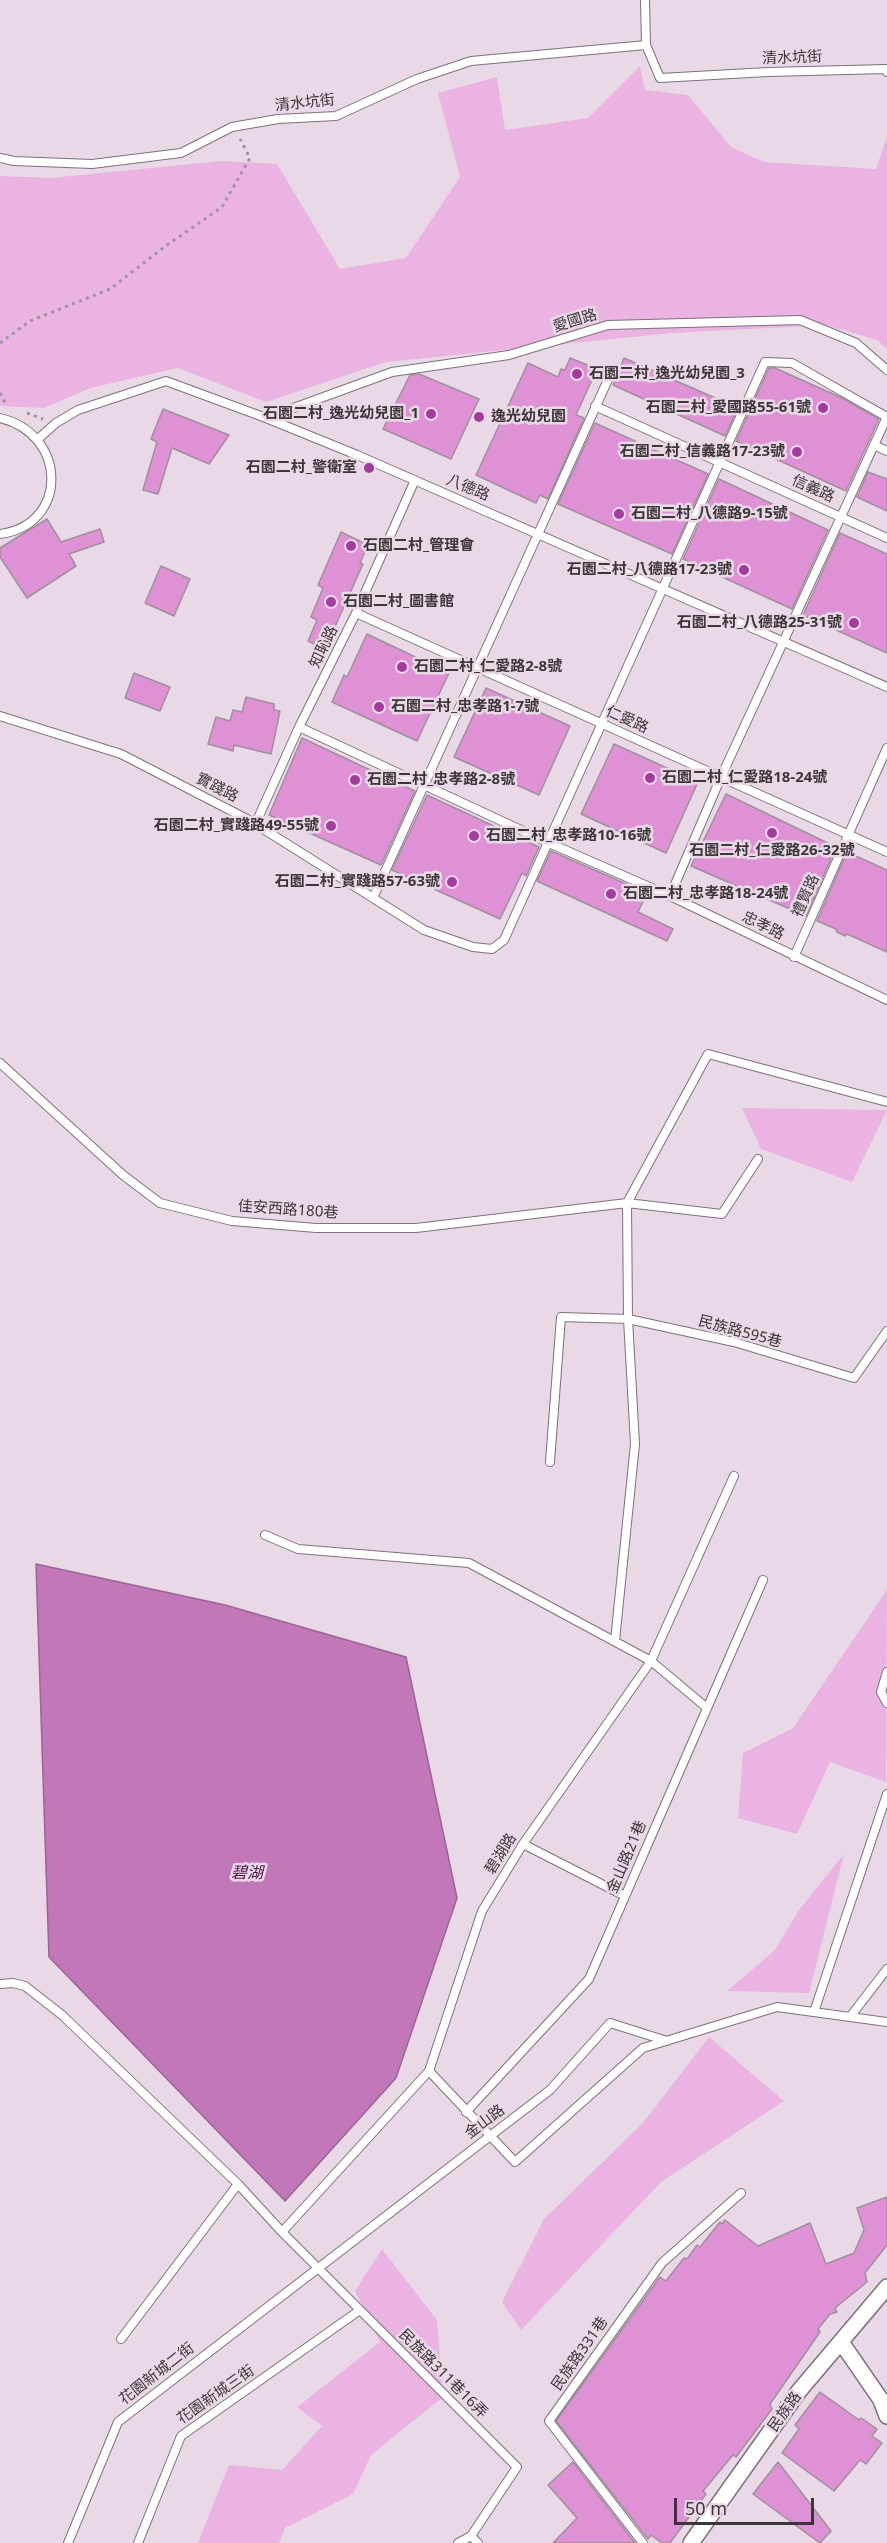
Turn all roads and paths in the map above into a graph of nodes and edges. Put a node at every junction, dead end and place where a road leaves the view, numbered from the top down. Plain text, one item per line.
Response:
1 (645, 0) edge
2 (646, 45) junction
3 (887, 72) edge
4 (238, 126) junction
5 (0, 158) edge
6 (0, 343) edge
7 (887, 370) edge
8 (611, 373) dead end
9 (0, 393) edge
10 (596, 406) junction
11 (266, 417) junction
12 (0, 418) edge
13 (56, 423) junction
14 (37, 440) junction
15 (874, 444) junction
16 (887, 451) edge
17 (720, 462) junction
18 (415, 480) junction
19 (841, 517) junction
20 (538, 533) junction
21 (0, 534) edge
22 (887, 538) edge
23 (663, 591) junction
24 (356, 613) junction
25 (784, 643) junction
26 (476, 667) junction
27 (887, 687) edge
28 (0, 716) edge
29 (601, 723) junction
30 (299, 727) junction
31 (887, 748) edge
32 (721, 777) junction
33 (423, 785) junction
34 (255, 825) junction
35 (849, 834) junction
36 (549, 843) junction
37 (887, 852) edge
38 (670, 896) junction
39 (373, 898) junction
40 (794, 957) junction
41 (887, 1000) edge
42 (0, 1063) edge
43 (887, 1102) edge
44 (758, 1159) dead end
45 (627, 1203) junction
46 (628, 1319) junction
47 (887, 1331) edge
48 (550, 1462) dead end
49 (734, 1476) dead end
50 (265, 1534) dead end
51 (763, 1580) dead end
52 (615, 1641) junction
53 (651, 1661) junction
54 (887, 1672) edge
55 (887, 1703) edge
56 (707, 1708) junction
57 (887, 1794) edge
58 (523, 1844) junction
59 (625, 1896) junction
60 (887, 1969) edge
61 (0, 1984) edge
62 (814, 2012) junction
63 (850, 2017) junction
64 (887, 2022) edge
65 (668, 2040) junction
66 (429, 2071) junction
67 (466, 2112) junction
68 (489, 2136) junction
69 (238, 2184) junction
70 (741, 2193) dead end
71 (282, 2232) junction
72 (317, 2267) junction
73 (887, 2287) edge
74 (360, 2310) junction
75 (121, 2339) dead end
76 (841, 2342) junction
77 (884, 2399) edge
78 (887, 2416) edge
79 (471, 2536) junction
80 (68, 2543) edge
81 (138, 2543) edge
82 (458, 2543) edge
83 (478, 2543) edge
84 (643, 2543) edge
85 (691, 2543) edge

1 - 2 lane, 清水坑街
2 - 3 lane, 清水坑街
2 - 4 lane, 清水坑街
4 - 5 lane, 清水坑街
4 - 6 path
7 - 11 lane, 愛國路
8 - 10 lane
9 - 13 path
10 - 17 lane, 信義路
10 - 20 lane
11 - 13 lane, 八德路
11 - 18 lane, 八德路
12 - 14 lane
13 - 14 lane, 八德路
14 - 21 lane
15 - 16 lane
15 - 17 lane
15 - 19 lane
17 - 19 lane, 信義路
17 - 23 lane
18 - 20 lane, 八德路
18 - 24 lane, 知恥路
19 - 22 lane, 信義路
19 - 25 lane
20 - 23 lane, 八德路
20 - 26 lane
23 - 25 lane, 八德路
23 - 29 lane
24 - 26 lane, 仁愛路
24 - 30 lane, 知恥路
25 - 27 lane, 八德路
25 - 32 lane
26 - 29 lane, 仁愛路
26 - 33 lane
28 - 34 lane, 實踐路
29 - 32 lane, 仁愛路
29 - 36 lane
30 - 33 lane, 忠孝路
30 - 34 lane, 知恥路
31 - 35 lane, 禮賢路
32 - 35 lane, 仁愛路
32 - 38 lane
33 - 36 lane, 忠孝路
33 - 39 lane
34 - 39 lane, 實踐路
35 - 37 lane, 仁愛路
35 - 40 lane, 禮賢路
36 - 38 lane, 忠孝路
36 - 39 lane, 實踐路
38 - 40 lane, 忠孝路
40 - 41 lane, 忠孝路
42 - 45 lane, 佳安西路180巷
43 - 45 lane
44 - 45 lane, 佳安西路180巷
45 - 46 lane
46 - 47 lane, 民族路595巷
46 - 48 lane, 民族路595巷
46 - 52 lane
49 - 53 lane, 碧湖路
50 - 52 lane
51 - 56 lane, 金山路21巷
52 - 53 lane
53 - 56 lane
53 - 58 lane, 碧湖路
54 - 55 lane
56 - 59 lane, 金山路21巷
57 - 62 lane
58 - 59 lane
58 - 66 lane, 碧湖路
59 - 67 lane, 金山路21巷
60 - 63 lane
61 - 69 lane, 民族路311巷16弄
62 - 63 lane
62 - 65 lane
63 - 64 lane
65 - 68 lane, 金山路
65 - 68 lane
66 - 67 lane
66 - 71 lane, 碧湖路
67 - 68 lane
68 - 72 lane, 金山路
69 - 71 lane, 民族路311巷16弄
69 - 75 lane
70 - 84 lane, 民族路331巷
71 - 72 lane, 民族路311巷16弄
72 - 74 lane, 民族路311巷16弄
72 - 80 lane, 花園新城二街
73 - 76 street, 民族路
74 - 79 lane, 民族路311巷16弄
74 - 81 lane, 花園新城三街
76 - 77 street
76 - 85 street, 民族路
77 - 78 street
79 - 82 lane
79 - 83 lane

